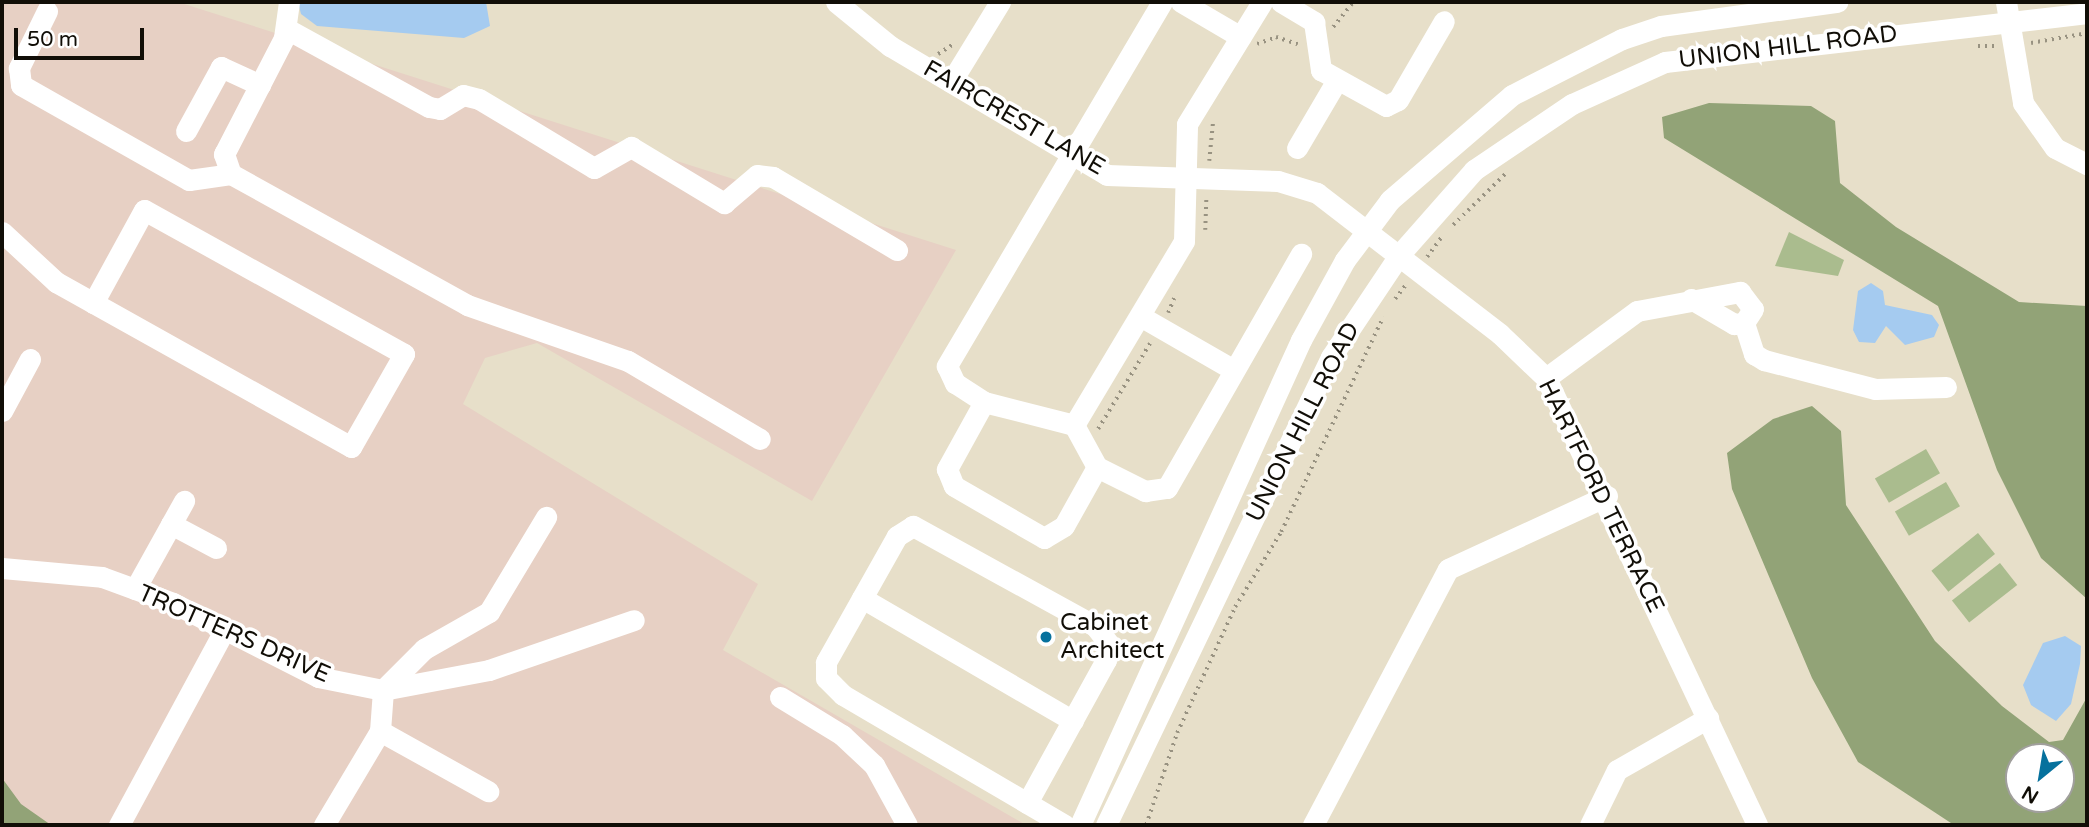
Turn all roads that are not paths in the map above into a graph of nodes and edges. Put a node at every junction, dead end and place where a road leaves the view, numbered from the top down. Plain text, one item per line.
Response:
1 (289, 2) edge
2 (836, 2) edge
3 (1000, 2) edge
4 (1162, 2) edge
5 (1181, 2) edge
6 (1262, 2) edge
7 (1281, 2) edge
8 (1837, 2) edge
9 (47, 11) dead end
10 (2008, 12) edge
11 (2087, 13) edge
12 (1444, 20) dead end
13 (287, 29) junction
14 (1241, 37) junction
15 (1337, 80) junction
16 (951, 82) junction
17 (260, 85) junction
18 (186, 131) dead end
19 (1297, 148) dead end
20 (1073, 155) junction
21 (2087, 164) edge
22 (231, 174) junction
23 (1187, 177) junction
24 (1366, 228) junction
25 (2, 232) edge
26 (897, 250) dead end
27 (1301, 254) dead end
28 (1400, 254) junction
29 (1691, 299) junction
30 (93, 303) junction
31 (1140, 317) junction
32 (1744, 323) junction
33 (30, 359) dead end
34 (1234, 370) junction
35 (1546, 377) junction
36 (1946, 387) dead end
37 (985, 402) junction
38 (2, 411) edge
39 (1074, 425) junction
40 (760, 439) dead end
41 (1097, 467) junction
42 (1607, 496) junction
43 (184, 501) dead end
44 (545, 517) dead end
45 (171, 524) junction
46 (216, 548) dead end
47 (2, 568) edge
48 (135, 589) junction
49 (862, 598) junction
50 (634, 620) dead end
51 (225, 629) junction
52 (383, 690) junction
53 (780, 697) dead end
54 (1708, 718) junction
55 (1073, 722) junction
56 (380, 731) junction
57 (488, 791) dead end
58 (1027, 803) junction
59 (119, 825) edge
60 (324, 825) edge
61 (907, 825) edge
62 (1065, 825) edge
63 (1080, 825) edge
64 (1106, 825) edge
65 (1314, 825) edge
66 (1590, 825) edge
67 (1757, 825) edge

1 - 13 street
2 - 16 street, FAIRCREST LANE
3 - 16 street
4 - 20 street
5 - 14 street
6 - 14 street
7 - 15 street
8 - 24 street, UNION HILL ROAD
9 - 22 street
10 - 11 street, UNION HILL ROAD
10 - 21 street
10 - 28 street, UNION HILL ROAD
12 - 15 street
13 - 17 street
13 - 26 street
14 - 23 street
15 - 19 street
16 - 20 street, FAIRCREST LANE
17 - 18 street
17 - 22 street
20 - 23 street, FAIRCREST LANE
20 - 37 street
22 - 40 street
23 - 24 street, FAIRCREST LANE
23 - 31 street
24 - 28 street, HARTFORD TERRACE
24 - 63 street, UNION HILL ROAD
25 - 30 street
27 - 34 street
28 - 35 street, HARTFORD TERRACE
28 - 64 street, UNION HILL ROAD
29 - 32 street
29 - 32 street
29 - 35 street
30 - 30 street
31 - 34 street
31 - 39 street
32 - 36 street
33 - 38 street
34 - 41 street
35 - 42 street, HARTFORD TERRACE
37 - 39 street
37 - 41 street
39 - 41 street
42 - 54 street, HARTFORD TERRACE
42 - 65 street
43 - 45 street
44 - 52 street
45 - 46 street
45 - 48 street
47 - 48 street, TROTTERS DRIVE
48 - 51 street, TROTTERS DRIVE
49 - 55 street
49 - 55 street
49 - 58 street
50 - 52 street
51 - 52 street, TROTTERS DRIVE
51 - 59 street
52 - 56 street
53 - 61 street
54 - 66 street
54 - 67 street, HARTFORD TERRACE
55 - 58 street
56 - 57 street
56 - 60 street
58 - 62 street

